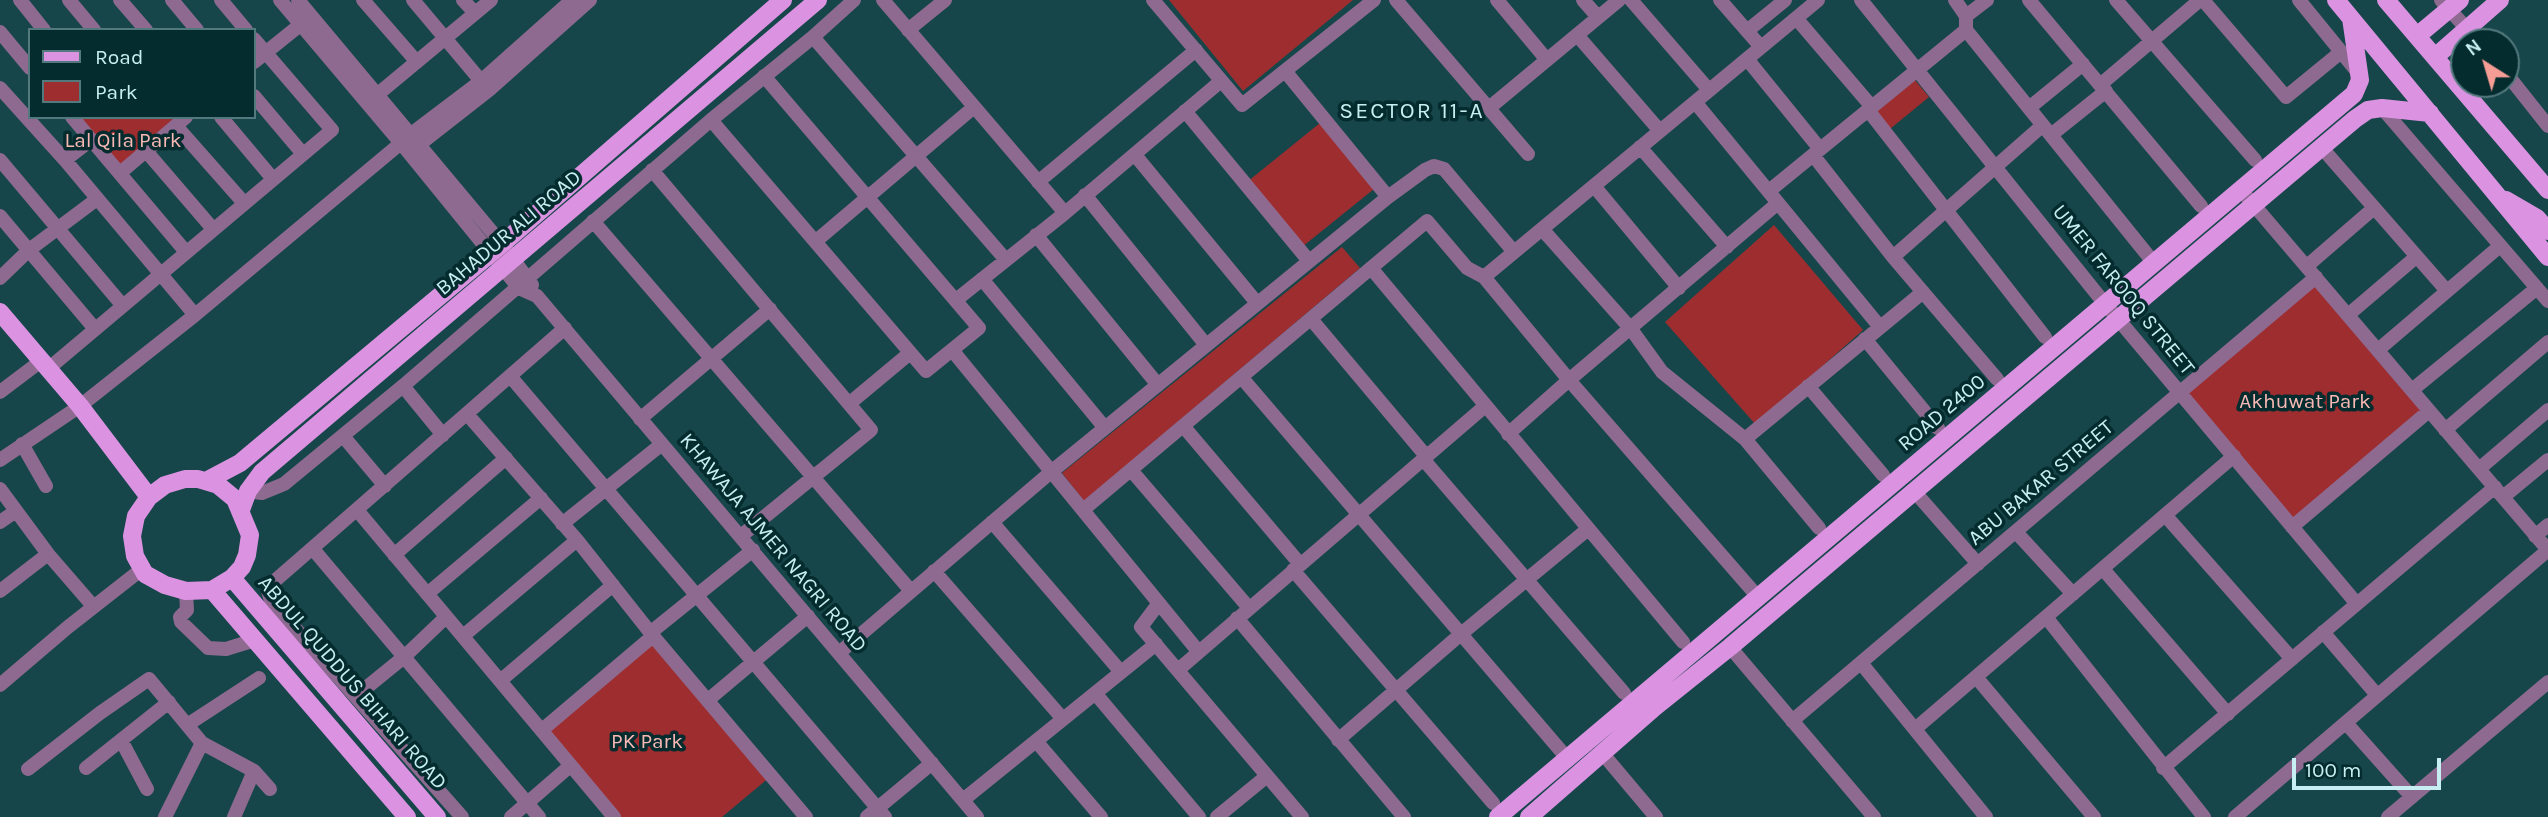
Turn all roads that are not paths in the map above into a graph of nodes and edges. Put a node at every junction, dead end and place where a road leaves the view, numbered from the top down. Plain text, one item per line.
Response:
1 (20, 0) edge
2 (69, 0) edge
3 (120, 0) edge
4 (172, 0) edge
5 (221, 0) edge
6 (279, 0) edge
7 (298, 0) edge
8 (363, 0) edge
9 (413, 0) edge
10 (463, 0) edge
11 (491, 0) edge
12 (572, 0) edge
13 (590, 0) edge
14 (818, 0) edge
15 (854, 0) edge
16 (883, 0) edge
17 (945, 0) edge
18 (1153, 0) edge
19 (1374, 0) edge
20 (1396, 0) edge
21 (1496, 0) edge
22 (1583, 0) edge
23 (1619, 0) edge
24 (1631, 0) edge
25 (1720, 0) edge
26 (1785, 0) edge
27 (1818, 0) edge
28 (1861, 0) edge
29 (1955, 0) edge
30 (1987, 0) edge
31 (2029, 0) edge
32 (2116, 0) edge
33 (2201, 0) edge
34 (2299, 0) edge
35 (2336, 0) edge
36 (2386, 0) edge
37 (2500, 0) edge
38 (772, 3) edge
39 (2450, 3) edge
40 (475, 13) junction
41 (1598, 18) junction
42 (1796, 18) junction
43 (2350, 18) junction
44 (1966, 23) junction
45 (300, 25) junction
46 (42, 28) edge
47 (92, 28) edge
48 (144, 28) edge
49 (195, 28) edge
50 (244, 28) edge
51 (2465, 28) edge
52 (2467, 28) edge
53 (908, 30) junction
54 (1747, 31) junction
55 (0, 32) edge
56 (1577, 35) junction
57 (813, 37) junction
58 (2417, 37) junction
59 (445, 39) junction
60 (256, 41) edge
61 (2152, 41) junction
62 (2450, 43) edge
63 (1761, 47) junction
64 (1196, 50) junction
65 (265, 52) junction
66 (2341, 52) junction
67 (2435, 57) junction
68 (1747, 59) junction
69 (256, 60) edge
70 (1547, 60) junction
71 (417, 62) junction
72 (2083, 64) junction
73 (28, 66) edge
74 (1285, 71) junction
75 (1918, 71) junction
76 (2360, 75) junction
77 (764, 76) junction
78 (1221, 80) junction
79 (481, 81) junction
80 (0, 88) edge
81 (2103, 88) junction
82 (1709, 90) junction
83 (2520, 91) edge
84 (378, 94) junction
85 (256, 98) edge
86 (1695, 102) junction
87 (974, 107) junction
88 (1489, 108) junction
89 (2029, 108) junction
90 (2382, 108) junction
91 (1870, 109) junction
92 (1185, 111) junction
93 (2430, 113) junction
94 (74, 119) edge
95 (222, 119) edge
96 (711, 120) junction
97 (181, 121) edge
98 (2548, 127) edge
99 (2047, 130) junction
100 (1660, 131) junction
101 (91, 140) junction
102 (411, 140) junction
103 (1640, 147) junction
104 (2322, 148) junction
105 (146, 151) junction
106 (1817, 152) junction
107 (303, 154) junction
108 (1528, 154) dead end
109 (917, 155) junction
110 (1135, 155) junction
111 (0, 160) edge
112 (65, 160) junction
113 (2255, 160) dead end
114 (1995, 167) junction
115 (652, 170) junction
116 (120, 173) junction
117 (273, 179) junction
118 (1038, 182) junction
119 (1594, 186) junction
120 (2241, 190) junction
121 (2548, 190) edge
122 (1769, 191) junction
123 (1085, 195) junction
124 (2498, 196) junction
125 (868, 197) junction
126 (1388, 197) junction
127 (97, 199) junction
128 (244, 203) junction
129 (1779, 203) junction
130 (2254, 205) junction
131 (2202, 206) dead end
132 (2374, 208) junction
133 (1946, 210) junction
134 (1065, 213) junction
135 (0, 216) edge
136 (593, 221) junction
137 (58, 229) junction
138 (214, 229) junction
139 (1542, 229) junction
140 (2548, 231) edge
141 (1036, 235) junction
142 (816, 241) junction
143 (2500, 246) junction
144 (1727, 247) junction
145 (496, 248) junction
146 (29, 250) junction
147 (186, 252) junction
148 (1514, 252) junction
149 (1893, 257) junction
150 (2416, 257) junction
151 (2548, 257) edge
152 (1006, 260) junction
153 (1309, 261) junction
154 (508, 263) junction
155 (2154, 263) junction
156 (1371, 268) junction
157 (2312, 272) junction
158 (160, 274) junction
159 (1484, 277) junction
160 (0, 278) edge
161 (982, 279) junction
162 (524, 283) junction
163 (2537, 288) junction
164 (1679, 289) junction
165 (2446, 291) junction
166 (1923, 292) junction
167 (956, 300) junction
168 (2548, 301) edge
169 (1257, 303) junction
170 (2106, 304) junction
171 (122, 306) junction
172 (770, 309) junction
173 (0, 312) edge
174 (195, 315) junction
175 (2348, 315) junction
176 (1311, 319) junction
177 (2119, 319) junction
178 (1880, 327) junction
179 (565, 328) junction
180 (95, 329) junction
181 (1631, 329) junction
182 (2045, 337) dead end
183 (1865, 339) junction
184 (2548, 342) edge
185 (1206, 345) junction
186 (952, 350) junction
187 (2378, 350) junction
188 (910, 353) junction
189 (709, 359) junction
190 (45, 365) junction
191 (510, 376) junction
192 (1242, 377) junction
193 (1997, 379) dead end
194 (1569, 380) junction
195 (1158, 384) junction
196 (403, 386) junction
197 (1808, 386) junction
198 (2412, 390) junction
199 (0, 392) edge
200 (2180, 393) junction
201 (850, 403) junction
202 (80, 406) junction
203 (1484, 407) junction
204 (2548, 410) edge
205 (2430, 411) junction
206 (467, 414) junction
207 (640, 419) junction
208 (1184, 427) junction
209 (1105, 428) junction
210 (1938, 428) dead end
211 (2445, 430) junction
212 (1508, 434) junction
213 (443, 435) junction
214 (343, 436) junction
215 (1745, 439) junction
216 (22, 444) junction
217 (662, 444) junction
218 (2234, 456) junction
219 (1425, 457) junction
220 (506, 458) junction
221 (0, 460) edge
222 (2548, 460) edge
223 (2479, 469) junction
224 (1131, 470) junction
225 (1051, 471) junction
226 (1882, 475) dead end
227 (812, 478) junction
228 (206, 481) junction
229 (46, 486) dead end
230 (385, 486) junction
231 (607, 488) junction
232 (0, 489) edge
233 (248, 491) junction
234 (1914, 491) junction
235 (2499, 492) junction
236 (149, 496) junction
237 (541, 498) junction
238 (241, 510) junction
239 (357, 510) junction
240 (1083, 510) junction
241 (16, 511) junction
242 (1358, 514) junction
243 (2165, 515) junction
244 (0, 522) edge
245 (992, 522) junction
246 (562, 524) junction
247 (2548, 525) edge
248 (2292, 527) junction
249 (1819, 528) dead end
250 (1588, 529) junction
251 (2016, 532) junction
252 (741, 536) junction
253 (2535, 536) junction
254 (576, 540) junction
255 (313, 549) junction
256 (753, 550) junction
257 (2548, 550) edge
258 (48, 554) junction
259 (394, 555) junction
260 (1978, 564) junction
261 (1297, 567) junction
262 (142, 569) junction
263 (2103, 569) junction
264 (934, 571) junction
265 (232, 578) junction
266 (1527, 579) junction
267 (613, 586) junction
268 (212, 590) junction
269 (0, 591) edge
270 (186, 591) junction
271 (911, 591) junction
272 (427, 594) junction
273 (698, 594) junction
274 (2073, 594) junction
275 (1758, 597) junction
276 (1159, 603) junction
277 (2357, 604) junction
278 (93, 606) junction
279 (1249, 608) junction
280 (808, 616) junction
281 (446, 617) junction
282 (2046, 617) junction
283 (1237, 618) junction
284 (2323, 632) junction
285 (652, 634) junction
286 (1461, 634) junction
287 (463, 636) junction
288 (255, 640) junction
289 (1683, 642) dead end
290 (1156, 644) junction
291 (1730, 648) junction
292 (1198, 651) junction
293 (839, 653) junction
294 (404, 657) junction
295 (2292, 659) junction
296 (753, 663) junction
297 (1861, 663) junction
298 (1178, 670) junction
299 (1121, 672) junction
300 (1976, 677) junction
301 (259, 678) dead end
302 (500, 681) junction
303 (2548, 682) edge
304 (0, 685) edge
305 (1396, 690) junction
306 (1095, 693) junction
307 (1624, 693) dead end
308 (2377, 695) junction
309 (356, 696) junction
310 (708, 700) junction
311 (1649, 701) junction
312 (169, 702) junction
313 (2228, 714) junction
314 (1063, 719) junction
315 (1792, 721) junction
316 (2346, 723) junction
317 (187, 724) junction
318 (1915, 729) junction
319 (542, 730) junction
320 (121, 740) junction
321 (1338, 740) junction
322 (1036, 741) junction
323 (202, 743) junction
324 (1603, 754) junction
325 (1567, 758) junction
326 (932, 763) junction
327 (570, 766) junction
328 (86, 768) dead end
329 (2163, 768) junction
330 (28, 769) dead end
331 (254, 771) junction
332 (1267, 776) junction
333 (147, 789) dead end
334 (270, 789) dead end
335 (2412, 797) junction
336 (963, 800) junction
337 (527, 803) junction
338 (1495, 810) edge
339 (877, 814) edge
340 (165, 817) edge
341 (234, 817) edge
342 (407, 817) edge
343 (437, 817) edge
344 (462, 817) edge
345 (511, 817) edge
346 (539, 817) edge
347 (614, 817) edge
348 (806, 817) edge
349 (977, 817) edge
350 (1101, 817) edge
351 (1199, 817) edge
352 (1217, 817) edge
353 (1302, 817) edge
354 (1404, 817) edge
355 (1529, 817) edge
356 (1656, 817) edge
357 (1874, 817) edge
358 (1986, 817) edge
359 (2094, 817) edge
360 (2204, 817) edge
361 (2235, 817) edge
362 (2388, 817) edge

1 - 46 street
2 - 47 street
3 - 48 street
4 - 49 street
5 - 50 street
6 - 45 street, KHAWAJA AJMER NAGRI ROAD
7 - 84 street, KHAWAJA AJMER NAGRI ROAD
8 - 71 street
9 - 59 street
10 - 40 street
11 - 40 street
12 - 79 street
13 - 102 street
14 - 154 main road, BAHADUR ALI ROAD
15 - 57 street
16 - 53 street
17 - 53 street
18 - 64 street
19 - 74 street
20 - 88 street
21 - 70 street
22 - 41 street
23 - 41 street
24 - 82 street
25 - 54 street
26 - 54 street
27 - 42 street
28 - 75 street, UMER FAROOQ STREET
29 - 44 street
30 - 44 street
31 - 72 street
32 - 61 street
33 - 61 street
33 - 66 street
34 - 66 street
35 - 43 main road
36 - 58 main road
37 - 52 main road
38 - 145 main road, BAHADUR ALI ROAD
39 - 51 street
39 - 58 main road
40 - 59 street
41 - 56 street
42 - 63 street
42 - 91 street
43 - 76 main road
43 - 93 main road
44 - 75 street
44 - 89 street
45 - 65 street
45 - 102 street, KHAWAJA AJMER NAGRI ROAD
53 - 87 street
54 - 63 street
55 - 73 street
56 - 70 street
56 - 100 street
57 - 77 street
57 - 109 street
58 - 67 main road
59 - 71 street
59 - 79 street
60 - 65 street
61 - 81 street
61 - 113 street
62 - 67 main road
63 - 68 street
64 - 78 street
64 - 118 street
65 - 69 street
65 - 107 street
66 - 76 street
67 - 121 main road
68 - 82 street
68 - 106 street
70 - 88 street
71 - 84 street
72 - 81 street
72 - 89 street
74 - 78 street
74 - 126 street
75 - 91 street
75 - 114 street, UMER FAROOQ STREET
76 - 120 main road, ROAD 2400
77 - 96 street
77 - 125 street
78 - 92 street
79 - 102 street
80 - 112 street
81 - 99 street
81 - 131 street
82 - 86 street
83 - 98 street
84 - 102 street, KHAWAJA AJMER NAGRI ROAD
85 - 107 street
86 - 100 street
86 - 122 street
87 - 109 street
87 - 118 street
88 - 108 street
89 - 99 street
90 - 93 main road
90 - 104 main road, ROAD 2400
90 - 143 street
91 - 106 street
91 - 133 street
92 - 110 street
92 - 153 street
93 - 124 main road
94 - 101 street
95 - 117 street
96 - 115 street
96 - 142 street
97 - 105 street
97 - 128 street
99 - 114 street
99 - 155 street
100 - 103 street
101 - 112 street
101 - 116 street
102 - 145 street, KHAWAJA AJMER NAGRI ROAD
102 - 174 street
103 - 119 street
103 - 144 street
104 - 130 main road, ROAD 2400
104 - 132 street
105 - 116 street
105 - 138 street
106 - 122 street
106 - 149 street
107 - 117 street
109 - 125 street
109 - 152 street
110 - 123 street
110 - 169 street
111 - 137 street
112 - 127 street
114 - 133 street
114 - 170 street, UMER FAROOQ STREET
115 - 136 street
115 - 172 street
116 - 147 street
117 - 128 street
118 - 134 street
119 - 139 street
119 - 164 street
120 - 130 street
120 - 155 main road, ROAD 2400
122 - 129 street
123 - 134 street
123 - 185 street
124 - 140 main road
124 - 151 main road
125 - 142 street
125 - 167 street
126 - 148 street
126 - 153 street
127 - 137 street
127 - 158 street
128 - 138 street
129 - 144 street
129 - 178 street
130 - 157 street
130 - 177 main road, ROAD 2400
132 - 150 street
132 - 157 street, ABU BAKAR STREET
133 - 149 street
133 - 182 street
134 - 141 street
135 - 146 street
136 - 162 street
136 - 189 street
137 - 146 street
137 - 171 street
138 - 147 street
139 - 148 street
139 - 181 street
141 - 152 street
141 - 195 street
142 - 188 street
143 - 163 street
143 - 165 street
144 - 164 street
145 - 154 street, KHAWAJA AJMER NAGRI ROAD
145 - 228 main road, BAHADUR ALI ROAD
146 - 160 street
146 - 180 street
147 - 158 street
148 - 159 street
149 - 166 street
150 - 165 street
150 - 175 street
152 - 161 street
153 - 169 street
154 - 162 street, KHAWAJA AJMER NAGRI ROAD
154 - 233 main road, BAHADUR ALI ROAD
155 - 170 main road, ROAD 2400
156 - 159 street
156 - 176 street
156 - 203 street
157 - 175 street
157 - 200 street, ABU BAKAR STREET
158 - 171 street
158 - 174 street
159 - 194 street
161 - 167 street
161 - 209 street
162 - 179 street, KHAWAJA AJMER NAGRI ROAD
162 - 196 street
163 - 168 street
163 - 198 street
164 - 181 street
165 - 187 street
166 - 178 street
166 - 193 street
167 - 186 street
169 - 185 street
170 - 177 street, UMER FAROOQ STREET
170 - 275 main road, ROAD 2400
171 - 180 street
172 - 189 street
172 - 201 street
173 - 190 main road
174 - 202 street
175 - 187 street
176 - 192 street
176 - 219 street
177 - 200 street, UMER FAROOQ STREET
177 - 234 main road, ROAD 2400
178 - 183 street
179 - 191 street
179 - 207 street, KHAWAJA AJMER NAGRI ROAD
180 - 190 street
181 - 194 street
181 - 215 street
183 - 197 street
183 - 210 street
184 - 211 street
185 - 195 street
186 - 188 street
186 - 225 street
187 - 198 street
188 - 201 street
189 - 207 street
189 - 227 street
190 - 199 street
190 - 202 main road
191 - 206 street
191 - 231 street
192 - 208 street
192 - 242 street
194 - 212 street
194 - 275 street
195 - 209 street
196 - 213 street
196 - 214 street
197 - 215 street
197 - 226 street
198 - 205 street
200 - 218 street, UMER FAROOQ STREET
200 - 251 street, ABU BAKAR STREET
201 - 227 street
202 - 216 street
202 - 236 main road
203 - 212 street
203 - 219 street
204 - 223 street
205 - 211 street
205 - 248 street
206 - 213 street
206 - 220 street
207 - 217 street, KHAWAJA AJMER NAGRI ROAD
208 - 224 street
208 - 261 street
209 - 225 street
211 - 223 street
212 - 250 street
213 - 230 street
214 - 230 street
214 - 233 street
215 - 249 street
216 - 221 street
216 - 229 street
217 - 231 street
217 - 252 street, KHAWAJA AJMER NAGRI ROAD
218 - 243 street
218 - 248 street, UMER FAROOQ STREET
219 - 242 street
219 - 266 street
220 - 237 street
220 - 259 street
222 - 235 street
223 - 235 street
224 - 240 street
224 - 279 street
225 - 240 street
225 - 245 street
227 - 252 street
227 - 271 street
228 - 236 main road
228 - 238 main road
230 - 239 street
231 - 246 street
231 - 273 street
232 - 241 street
233 - 238 main road, BAHADUR ALI ROAD
234 - 260 street
234 - 291 main road, ROAD 2400
235 - 253 street
235 - 277 street
236 - 262 main road
237 - 246 street
237 - 272 street
238 - 265 main road
239 - 255 street
239 - 259 street
240 - 276 street
241 - 244 street
241 - 258 street
242 - 261 street
242 - 286 street
243 - 263 street
243 - 295 street
245 - 264 street
245 - 299 street
246 - 254 street
247 - 253 street
248 - 277 street, UMER FAROOQ STREET
250 - 266 street
250 - 289 street
251 - 260 street, ABU BAKAR STREET
251 - 274 street
252 - 256 street, KHAWAJA AJMER NAGRI ROAD
253 - 257 street
254 - 267 street
254 - 287 street
255 - 294 street
255 - 309 street
256 - 273 street
256 - 280 street, KHAWAJA AJMER NAGRI ROAD
257 - 308 street
258 - 269 street
258 - 278 street
259 - 272 street
260 - 297 street, ABU BAKAR STREET
261 - 279 street
261 - 305 street
262 - 270 main road
262 - 278 street
263 - 274 street
263 - 313 street
264 - 271 street
264 - 314 street
265 - 268 main road
265 - 343 main road, ABDUL QUDDUS BIHARI ROAD
266 - 286 street
266 - 307 street
267 - 285 street
267 - 302 street
268 - 270 main road
268 - 288 main road
270 - 288 street
271 - 293 street
272 - 281 street
273 - 285 street
273 - 296 street
274 - 282 street
275 - 311 main road, ROAD 2400
276 - 290 street
276 - 292 street
277 - 284 street
278 - 304 street
279 - 283 street
280 - 293 street, KHAWAJA AJMER NAGRI ROAD
280 - 296 street
281 - 287 street
281 - 294 street
282 - 300 street
282 - 329 street
283 - 292 street
283 - 321 street
284 - 295 street
284 - 308 street
285 - 310 street
285 - 319 street
286 - 305 street
286 - 325 street
287 - 302 street
288 - 342 main road
290 - 298 street
290 - 299 street
291 - 311 main road, ROAD 2400
291 - 315 street
292 - 298 street
293 - 326 street, KHAWAJA AJMER NAGRI ROAD
294 - 309 street
294 - 337 street
295 - 313 street
296 - 310 street
296 - 339 street
297 - 315 street, ABU BAKAR STREET
297 - 318 street
298 - 332 street
299 - 306 street
300 - 318 street
300 - 359 street
301 - 317 street
302 - 319 street
303 - 335 street
305 - 321 street
305 - 338 street
306 - 314 street
306 - 351 street
308 - 316 street
309 - 344 street
310 - 348 street
311 - 324 main road, ROAD 2400
311 - 325 main road, ROAD 2400
312 - 317 street
312 - 320 street
312 - 330 street
313 - 329 street
314 - 322 street
315 - 357 street
316 - 335 street
316 - 361 street
317 - 323 street
318 - 358 street
319 - 327 street
320 - 328 street
320 - 333 street
321 - 354 street
322 - 336 street
322 - 350 street
323 - 331 street
323 - 340 street
324 - 355 main road, ROAD 2400
324 - 356 street
325 - 338 main road, ROAD 2400
326 - 336 street, KHAWAJA AJMER NAGRI ROAD
326 - 339 street
327 - 337 street
327 - 347 street
329 - 360 street
331 - 334 street
331 - 341 street
332 - 352 street
332 - 353 street
335 - 362 street
336 - 349 street, KHAWAJA AJMER NAGRI ROAD
337 - 345 street
337 - 346 street

